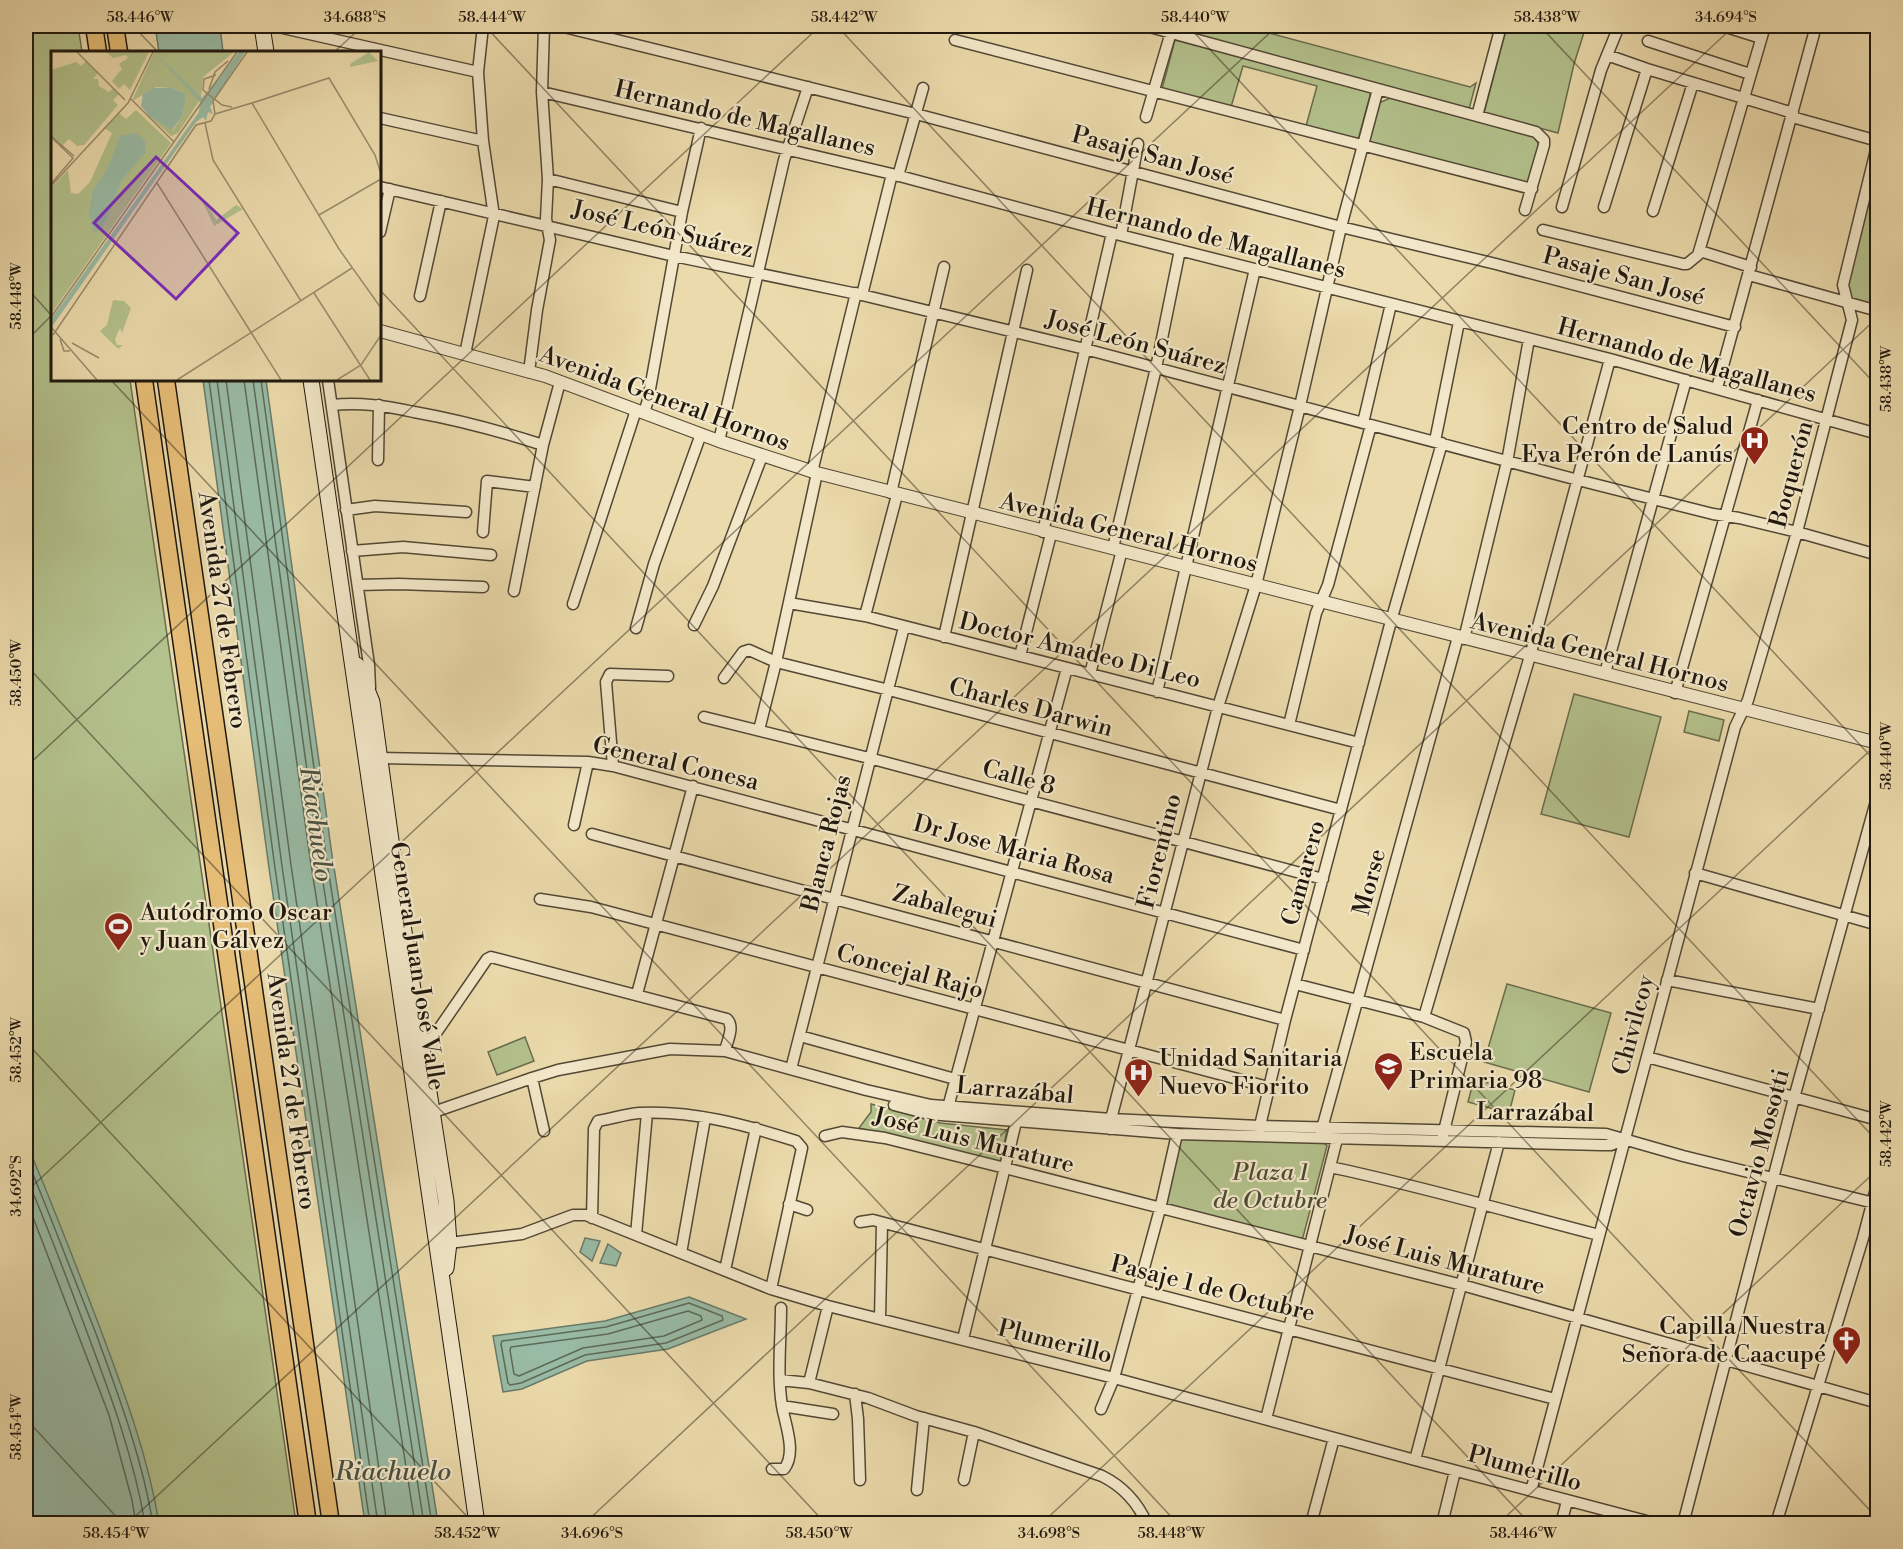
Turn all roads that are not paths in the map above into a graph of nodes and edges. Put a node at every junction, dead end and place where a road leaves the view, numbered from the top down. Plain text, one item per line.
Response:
1 (94, 26) edge
2 (115, 26) edge
3 (263, 26) edge
4 (274, 26) edge
5 (483, 26) edge
6 (531, 26) edge
7 (560, 26) edge
8 (1146, 26) edge
9 (1501, 26) edge
10 (1619, 26) edge
11 (1723, 26) edge
12 (1765, 26) edge
13 (1816, 26) edge
14 (543, 27) edge
15 (324, 31) edge
16 (1171, 32) junction
17 (1761, 38) junction
18 (955, 40) dead end
19 (1648, 41) dead end
20 (98, 51) edge
21 (119, 51) edge
22 (266, 51) edge
23 (1607, 55) junction
24 (1647, 69) junction
25 (478, 72) junction
26 (1750, 74) junction
27 (1694, 83) junction
28 (808, 87) junction
29 (923, 88) dead end
30 (1378, 89) junction
31 (542, 92) junction
32 (1152, 92) junction
33 (1742, 98) junction
34 (916, 114) junction
35 (1792, 115) junction
36 (1477, 116) junction
37 (1146, 117) dead end
38 (381, 118) edge
39 (701, 128) junction
40 (483, 141) junction
41 (1878, 142) edge
42 (1138, 144) dead end
43 (1362, 146) junction
44 (787, 150) junction
45 (1132, 172) junction
46 (895, 175) junction
47 (548, 179) junction
48 (385, 188) edge
49 (1532, 189) junction
50 (441, 201) junction
51 (1563, 207) dead end
52 (1604, 207) dead end
53 (1525, 210) dead end
54 (1653, 211) dead end
55 (494, 212) junction
56 (682, 212) junction
57 (381, 223) edge
58 (547, 225) junction
59 (1341, 227) junction
60 (1543, 230) dead end
61 (1116, 234) junction
62 (1180, 250) junction
63 (1700, 251) junction
64 (674, 256) junction
65 (944, 267) dead end
66 (1255, 269) junction
67 (1027, 270) dead end
68 (1750, 271) junction
69 (760, 272) junction
70 (1327, 288) junction
71 (859, 294) junction
72 (420, 296) dead end
73 (1847, 303) junction
74 (1391, 304) junction
75 (1878, 311) edge
76 (934, 313) junction
77 (1459, 322) junction
78 (1735, 327) junction
79 (381, 331) edge
80 (1012, 332) junction
81 (1529, 339) junction
82 (1085, 350) junction
83 (465, 354) junction
84 (1610, 359) junction
85 (1156, 368) junction
86 (530, 372) junction
87 (1686, 380) junction
88 (144, 381) edge
89 (166, 381) edge
90 (311, 381) edge
91 (328, 381) edge
92 (560, 382) junction
93 (1227, 387) junction
94 (1717, 388) junction
95 (1758, 400) junction
96 (332, 405) junction
97 (379, 405) junction
98 (1300, 406) junction
99 (640, 412) junction
100 (1827, 420) junction
101 (1367, 424) junction
102 (701, 434) junction
103 (1878, 434) edge
104 (719, 441) junction
105 (1438, 442) junction
106 (543, 445) junction
107 (762, 456) junction
108 (378, 460) dead end
109 (1507, 462) junction
110 (814, 472) junction
111 (1578, 480) junction
112 (535, 487) junction
113 (894, 494) junction
114 (1652, 498) junction
115 (346, 510) junction
116 (466, 512) dead end
117 (972, 513) junction
118 (1725, 516) junction
119 (483, 532) dead end
120 (1797, 532) junction
121 (1047, 533) junction
122 (1118, 549) junction
123 (352, 551) junction
124 (491, 555) dead end
125 (1878, 555) edge
126 (1187, 567) junction
127 (358, 585) junction
128 (1256, 585) junction
129 (483, 586) dead end
130 (514, 591) dead end
131 (1319, 602) junction
132 (789, 603) junction
133 (573, 604) dead end
134 (865, 616) junction
135 (1391, 621) junction
136 (694, 625) dead end
137 (904, 627) junction
138 (636, 628) dead end
139 (944, 637) junction
140 (1461, 638) junction
141 (349, 648) junction
142 (1020, 656) junction
143 (1530, 656) junction
144 (776, 663) junction
145 (1067, 668) junction
146 (1605, 673) junction
147 (1090, 674) junction
148 (668, 676) dead end
149 (724, 678) dead end
150 (889, 690) junction
151 (1157, 692) junction
152 (1675, 693) junction
153 (370, 695) junction
154 (1218, 707) junction
155 (1743, 710) junction
156 (704, 717) dead end
157 (1289, 725) junction
158 (759, 730) junction
159 (1048, 734) junction
160 (1359, 743) junction
161 (1878, 743) edge
162 (379, 758) junction
163 (869, 758) junction
164 (588, 762) junction
165 (614, 766) junction
166 (1200, 773) junction
167 (693, 786) junction
168 (1878, 794) edge
169 (1030, 802) junction
170 (1341, 810) junction
171 (574, 825) dead end
172 (852, 828) junction
173 (592, 834) dead end
174 (1183, 842) junction
175 (674, 856) junction
176 (1011, 870) junction
177 (1695, 873) junction
178 (1323, 879) junction
179 (540, 898) dead end
180 (834, 898) junction
181 (1165, 911) junction
182 (1845, 917) junction
183 (657, 925) junction
184 (1878, 925) edge
185 (992, 940) junction
186 (1304, 950) junction
187 (816, 967) junction
188 (1667, 980) junction
189 (1147, 982) junction
190 (1295, 984) junction
191 (637, 994) junction
192 (1358, 1000) junction
193 (1819, 1009) junction
194 (975, 1010) junction
195 (1424, 1017) junction
196 (1286, 1020) junction
197 (800, 1036) junction
198 (422, 1043) junction
199 (1129, 1050) junction
200 (725, 1051) junction
201 (1647, 1057) junction
202 (791, 1069) junction
203 (532, 1078) junction
204 (955, 1078) junction
205 (1268, 1088) junction
206 (1794, 1098) junction
207 (894, 1105) dead end
208 (947, 1110) junction
209 (647, 1113) junction
210 (426, 1115) junction
211 (705, 1118) junction
212 (1878, 1120) edge
213 (1016, 1122) junction
214 (1111, 1124) junction
215 (756, 1128) junction
216 (544, 1131) dead end
217 (1259, 1131) junction
218 (1321, 1133) junction
219 (1177, 1134) junction
220 (1444, 1135) junction
221 (825, 1136) dead end
222 (1337, 1139) junction
223 (1624, 1139) junction
224 (1499, 1142) junction
225 (1330, 1167) junction
226 (1005, 1168) junction
227 (1774, 1178) junction
228 (1878, 1181) edge
229 (789, 1204) junction
230 (1875, 1204) edge
231 (1483, 1206) junction
232 (1160, 1209) junction
233 (807, 1210) dead end
234 (592, 1218) junction
235 (860, 1222) dead end
236 (882, 1223) junction
237 (636, 1235) junction
238 (1599, 1235) junction
239 (449, 1243) junction
240 (1311, 1246) junction
241 (983, 1251) junction
242 (681, 1253) junction
243 (725, 1270) junction
244 (1462, 1286) junction
245 (771, 1289) junction
246 (444, 1290) junction
247 (1138, 1290) junction
248 (828, 1306) junction
249 (781, 1308) dead end
250 (1577, 1317) junction
251 (880, 1319) junction
252 (1289, 1329) junction
253 (963, 1340) junction
254 (1726, 1360) junction
255 (1441, 1368) junction
256 (1114, 1378) junction
257 (780, 1380) junction
258 (809, 1383) junction
259 (1818, 1386) junction
260 (855, 1394) junction
261 (1555, 1399) junction
262 (1878, 1403) edge
263 (782, 1406) junction
264 (1101, 1410) dead end
265 (833, 1414) dead end
266 (924, 1418) junction
267 (1266, 1419) junction
268 (974, 1432) junction
269 (1334, 1438) junction
270 (1415, 1461) junction
271 (772, 1469) dead end
272 (1455, 1471) junction
273 (860, 1480) dead end
274 (964, 1480) dead end
275 (917, 1490) dead end
276 (1531, 1491) junction
277 (473, 1496) junction
278 (1567, 1501) junction
279 (308, 1524) edge
280 (330, 1524) edge
281 (477, 1524) edge
282 (485, 1524) edge
283 (1147, 1524) edge
284 (1311, 1524) edge
285 (1442, 1524) edge
286 (1561, 1524) edge
287 (1658, 1524) edge
288 (1683, 1524) edge
289 (1776, 1524) edge

1 - 20 main road
2 - 21 main road
3 - 22 main road
4 - 15 street
5 - 25 street
6 - 14 street
7 - 28 street, Pasaje San José
8 - 16 street
9 - 36 street
10 - 23 street
11 - 17 street
12 - 17 street
13 - 35 street
14 - 31 street
15 - 25 street
16 - 30 street
16 - 32 street
17 - 26 street
18 - 32 street
19 - 26 street
23 - 24 street
23 - 51 street
24 - 27 street
24 - 52 street
25 - 40 street
26 - 33 street
27 - 33 street
27 - 54 street
28 - 34 street, Pasaje San José
28 - 44 street
29 - 34 street
30 - 36 street
30 - 43 street, Fiorentino
31 - 39 street, Hernando de Magallanes
31 - 47 street
32 - 37 street
32 - 43 street
33 - 35 street
33 - 63 street
34 - 45 street, Pasaje San José
34 - 46 street
35 - 41 street
35 - 68 street
36 - 49 street
38 - 40 street
39 - 44 street, Hernando de Magallanes
39 - 56 street
40 - 55 street
41 - 73 street, Boquerón
42 - 45 street
43 - 49 street
43 - 59 street, Fiorentino
44 - 46 street, Hernando de Magallanes
44 - 69 street
45 - 59 street, Pasaje San José
45 - 61 street
46 - 61 street, Hernando de Magallanes
46 - 71 street
47 - 56 street
47 - 58 street
48 - 50 street, José León Suárez
48 - 57 street
49 - 53 street
50 - 55 street, José León Suárez
50 - 72 street
55 - 58 street, José León Suárez
55 - 83 street
56 - 64 street
58 - 64 street, José León Suárez
58 - 86 street
59 - 70 street, Fiorentino
59 - 78 street, Pasaje San José
60 - 63 street
61 - 62 street, Hernando de Magallanes
61 - 82 street
62 - 66 street, Hernando de Magallanes
62 - 85 street
63 - 68 street
64 - 69 street, José León Suárez
64 - 99 street
65 - 76 street
66 - 70 street, Hernando de Magallanes
66 - 93 street
67 - 80 street
68 - 73 street
68 - 78 street
69 - 71 street, José León Suárez
69 - 104 street
70 - 74 street, Hernando de Magallanes
70 - 98 street, Fiorentino
71 - 76 street, José León Suárez
71 - 110 street
73 - 75 street
73 - 100 street, Boquerón
74 - 77 street, Hernando de Magallanes
74 - 101 street
76 - 80 street, José León Suárez
76 - 113 street
77 - 81 street, Hernando de Magallanes
77 - 105 street, Camarero
78 - 94 street
79 - 83 street, Avenida General Hornos
80 - 82 street, José León Suárez
80 - 117 street
81 - 84 street, Hernando de Magallanes
81 - 109 street, Morse
82 - 85 street, José León Suárez
82 - 121 street
83 - 86 street, Avenida General Hornos
84 - 87 street, Hernando de Magallanes
84 - 111 street
85 - 93 street, José León Suárez
85 - 122 street
86 - 92 street, Avenida General Hornos
87 - 94 street, Hernando de Magallanes
87 - 114 street
88 - 279 main road, Avenida 27 de Febrero
89 - 280 main road, Avenida 27 de Febrero
90 - 141 main road, General Juan José Valle
91 - 96 street, General Juan José Valle
92 - 99 street, Avenida General Hornos
92 - 106 street
93 - 98 street, José León Suárez
93 - 126 street
94 - 95 street, Hernando de Magallanes
95 - 100 street, Hernando de Magallanes
95 - 118 street
96 - 97 street
96 - 115 street, General Juan José Valle
97 - 106 street
97 - 108 street
98 - 101 street, José León Suárez
98 - 128 street, Fiorentino
99 - 102 street, Avenida General Hornos
99 - 133 street
100 - 103 street, Hernando de Magallanes
100 - 120 street, Boquerón
101 - 105 street, José León Suárez
101 - 131 street
102 - 104 street, Avenida General Hornos
102 - 138 street
104 - 107 street, Avenida General Hornos
105 - 109 street, José León Suárez
105 - 135 street, Camarero
106 - 112 street
107 - 110 street, Avenida General Hornos
107 - 136 street
109 - 111 street, José León Suárez
109 - 140 street, Morse
110 - 113 street, Avenida General Hornos
110 - 132 street
111 - 114 street, José León Suárez
111 - 143 street
112 - 119 street
112 - 130 street
113 - 117 street, Avenida General Hornos
113 - 134 street
114 - 118 street, José León Suárez
114 - 146 street
115 - 116 street
115 - 123 street, General Juan José Valle
117 - 121 street, Avenida General Hornos
117 - 139 street
118 - 120 street, José León Suárez
118 - 152 street
120 - 125 street, José León Suárez
120 - 155 street, Boquerón
121 - 122 street, Avenida General Hornos
121 - 142 street
122 - 126 street, Avenida General Hornos
122 - 147 street
123 - 124 street
123 - 127 street, General Juan José Valle
126 - 128 street, Avenida General Hornos
126 - 151 street
127 - 129 street
127 - 153 street, General Juan José Valle
128 - 131 street, Avenida General Hornos
128 - 154 street, Fiorentino
131 - 135 street, Avenida General Hornos
131 - 157 street
132 - 134 street, Doctor Amadeo Di Leo
132 - 144 street
134 - 137 street, Doctor Amadeo Di Leo
135 - 140 street, Avenida General Hornos
135 - 160 street, Camarero
137 - 139 street, Doctor Amadeo Di Leo
137 - 150 street, Blanca Rojas
139 - 142 street, Doctor Amadeo Di Leo
140 - 143 street, Avenida General Hornos
140 - 192 street, Morse
141 - 153 main road, General Juan José Valle
141 - 210 main road, General Juan José Valle
142 - 145 street, Doctor Amadeo Di Leo
143 - 146 street, Avenida General Hornos
143 - 195 street
144 - 149 street, Charles Darwin
144 - 150 street, Charles Darwin
144 - 158 street
145 - 147 street, Doctor Amadeo Di Leo
145 - 159 street
146 - 152 street, Avenida General Hornos
147 - 151 street, Doctor Amadeo Di Leo
148 - 165 street
150 - 159 street, Charles Darwin
150 - 163 street, Blanca Rojas
151 - 154 street, Doctor Amadeo Di Leo
152 - 155 street, Avenida General Hornos
153 - 162 main road, General Juan José Valle
154 - 157 street, Doctor Amadeo Di Leo
154 - 166 street, Fiorentino
155 - 161 street, Avenida General Hornos
155 - 177 street, Chivilcoy
156 - 158 street, Calle 8
157 - 160 street, Doctor Amadeo Di Leo
158 - 163 street, Calle 8
159 - 166 street, Charles Darwin
159 - 169 street
160 - 170 street, Camarero
162 - 164 street, General Conesa
162 - 198 main road, General Juan José Valle
163 - 169 street, Calle 8
163 - 172 street, Blanca Rojas
164 - 165 street, General Conesa
164 - 171 street
165 - 167 street, General Conesa
166 - 170 street, Charles Darwin
166 - 174 street, Fiorentino
167 - 172 street, General Conesa
167 - 175 street
168 - 182 street, Octavio Mosotti
169 - 174 street, Calle 8
169 - 176 street
170 - 178 street, Camarero
172 - 176 street, Dr Jose Maria Rosa
172 - 180 street, Blanca Rojas
173 - 175 street, Zabalegui
174 - 178 street, Calle 8
174 - 181 street, Fiorentino
175 - 180 street, Zabalegui
175 - 183 street
176 - 181 street, Dr Jose Maria Rosa
176 - 185 street
177 - 182 street
177 - 188 street, Chivilcoy
178 - 186 street, Camarero
179 - 183 street, Concejal Rajo
180 - 185 street, Zabalegui
180 - 187 street, Blanca Rojas
181 - 186 street, Dr Jose Maria Rosa
181 - 189 street, Fiorentino
182 - 184 street
182 - 193 street, Octavio Mosotti
183 - 187 street, Concejal Rajo
183 - 191 street
185 - 189 street, Zabalegui
185 - 194 street
186 - 190 street, Camarero
187 - 194 street, Concejal Rajo
187 - 197 street, Blanca Rojas
188 - 193 street
188 - 201 street, Chivilcoy
189 - 196 street, Zabalegui
189 - 199 street, Fiorentino
190 - 192 street
190 - 196 street, Camarero
191 - 198 street
191 - 200 street
192 - 195 street
192 - 218 street, Morse
193 - 206 street, Octavio Mosotti
194 - 199 street, Concejal Rajo
194 - 204 street
195 - 220 street
196 - 205 street, Camarero
197 - 202 street, Blanca Rojas
197 - 204 street
198 - 210 main road, General Juan José Valle
199 - 205 street, Concejal Rajo
199 - 214 street, Fiorentino
200 - 202 street, Larrazábal
200 - 203 street, Larrazábal
201 - 206 street
201 - 223 street, Chivilcoy
202 - 208 street, Larrazábal
203 - 210 street, Larrazábal
203 - 216 street
204 - 208 street
205 - 217 street, Camarero
206 - 212 street
206 - 227 street, Octavio Mosotti
207 - 208 street, Larrazábal
208 - 213 street, Larrazábal
208 - 214 street, Larrazábal
209 - 211 street
209 - 234 street
209 - 237 street
210 - 239 main road, General Juan José Valle
210 - 246 main road, General Juan José Valle
211 - 215 street
211 - 242 street
213 - 214 street, Larrazábal
213 - 226 street
214 - 217 street, Larrazábal
214 - 219 street, Larrazábal
215 - 229 street
215 - 243 street
217 - 218 street, Larrazábal
217 - 219 street, Larrazábal
218 - 220 street, Larrazábal
218 - 222 street, Larrazábal
219 - 232 street
220 - 222 street, Larrazábal
220 - 223 street, Larrazábal
220 - 224 street, Larrazábal
221 - 226 street, José Luis Murature
222 - 225 street
223 - 224 street, Larrazábal
223 - 227 street, Larrazábal
223 - 238 street, Chivilcoy
224 - 231 street
225 - 231 street
225 - 240 street
226 - 232 street, José Luis Murature
226 - 241 street
227 - 230 street, Larrazábal
227 - 254 street, Octavio Mosotti
228 - 230 street
229 - 233 street
229 - 245 street
230 - 259 street
231 - 238 street
231 - 244 street
232 - 240 street, José Luis Murature
232 - 247 street
234 - 237 street, Plumerillo
234 - 239 street, Plumerillo
235 - 236 street, Pasaje 1 de Octubre
236 - 241 street, Pasaje 1 de Octubre
236 - 251 street
237 - 242 street, Plumerillo
238 - 250 street, Chivilcoy
239 - 246 main road, General Juan José Valle
240 - 244 street, José Luis Murature
240 - 252 street
241 - 247 street, Pasaje 1 de Octubre
241 - 253 street
242 - 243 street, Plumerillo
243 - 245 street, Plumerillo
244 - 250 street, José Luis Murature
244 - 255 street
245 - 248 street, Plumerillo
246 - 277 main road, General Juan José Valle
247 - 252 street, Pasaje 1 de Octubre
247 - 256 street
248 - 251 street, Plumerillo
248 - 258 street
249 - 257 street
250 - 254 street, José Luis Murature
250 - 261 street, Chivilcoy
251 - 253 street, Plumerillo
252 - 255 street, Pasaje 1 de Octubre
252 - 267 street
253 - 256 street, Plumerillo
254 - 259 street, José Luis Murature
254 - 288 street, Octavio Mosotti
255 - 261 street, Pasaje 1 de Octubre
255 - 270 street
256 - 264 street
256 - 267 street, Plumerillo
257 - 258 street
257 - 263 street
258 - 260 street
259 - 262 street, José Luis Murature
259 - 289 street
260 - 266 street
260 - 273 street
261 - 276 street, Chivilcoy
263 - 265 street
263 - 271 street
266 - 268 street
266 - 275 street
267 - 269 street, Plumerillo
268 - 274 street
268 - 283 street
269 - 270 street, Plumerillo
269 - 284 street
270 - 272 street, Plumerillo
272 - 276 street, Plumerillo
272 - 285 street
276 - 278 street, Plumerillo
277 - 281 main road, General Juan José Valle
277 - 282 main road, General Juan José Valle
278 - 286 street
278 - 287 street, Plumerillo

